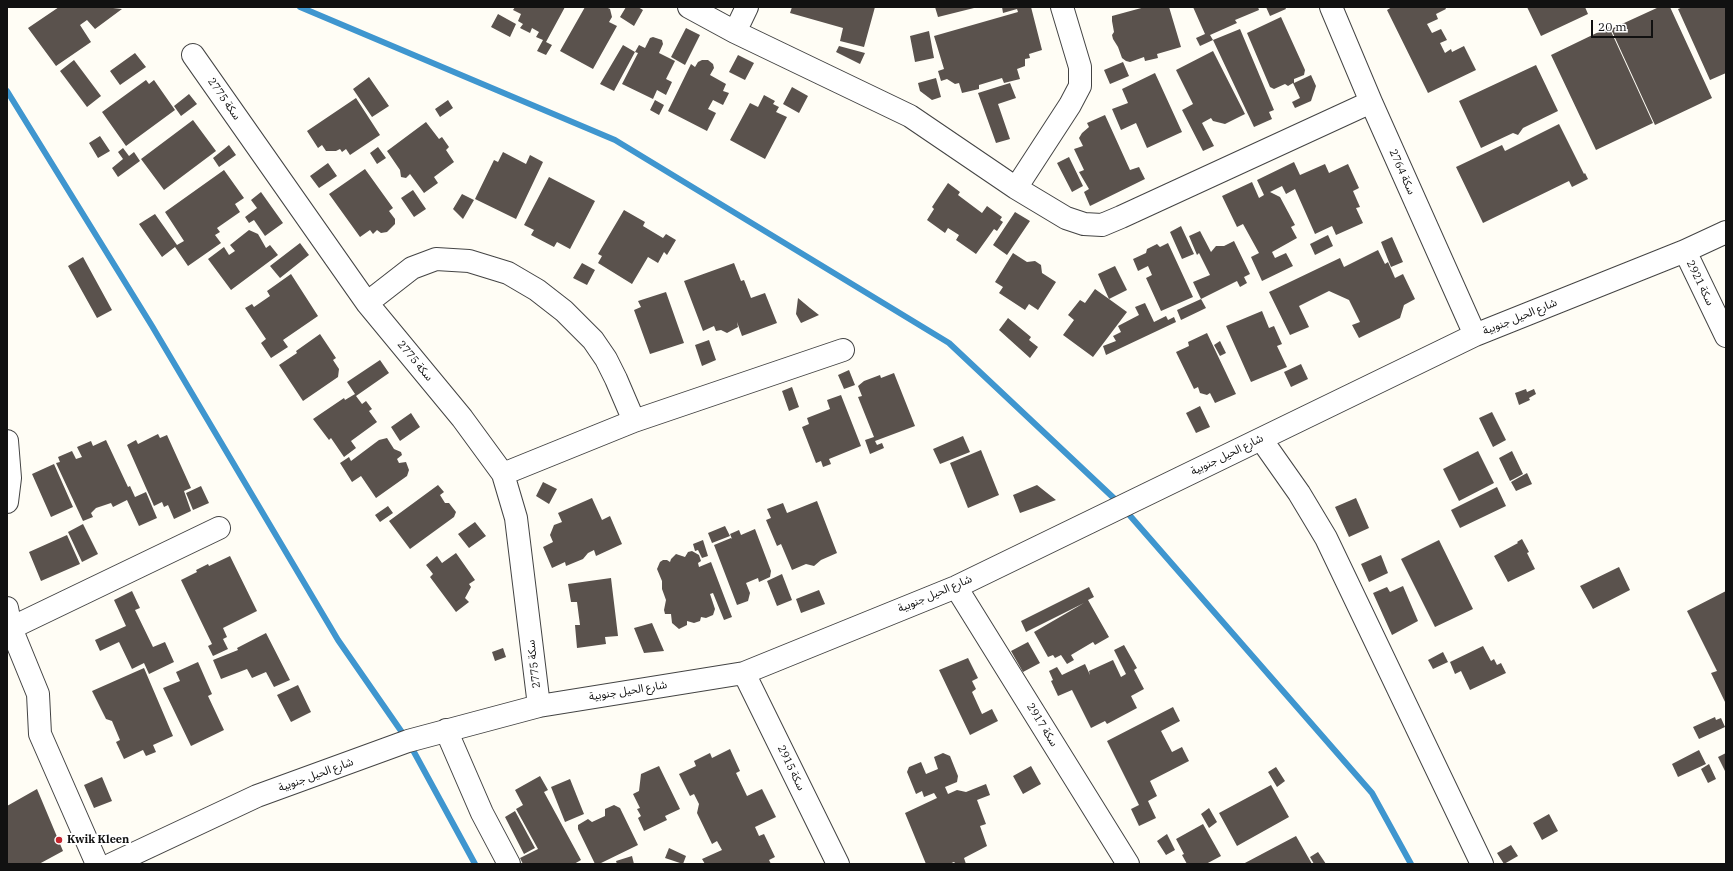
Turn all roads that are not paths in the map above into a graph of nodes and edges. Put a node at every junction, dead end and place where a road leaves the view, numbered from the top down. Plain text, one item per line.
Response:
1 (689, 7) edge
2 (747, 7) edge
3 (1062, 7) edge
4 (1332, 7) edge
5 (736, 32) junction
6 (193, 55) dead end
7 (1370, 102) junction
8 (1016, 188) junction
9 (1726, 232) edge
10 (1685, 251) junction
11 (367, 303) junction
12 (1475, 335) junction
13 (1726, 336) edge
14 (843, 350) dead end
15 (634, 421) junction
16 (1261, 439) junction
17 (7, 441) edge
18 (503, 474) junction
19 (7, 502) edge
20 (219, 528) dead end
21 (956, 586) junction
22 (9, 618) edge
23 (744, 673) junction
24 (539, 706) junction
25 (446, 730) junction
26 (97, 864) edge
27 (112, 864) edge
28 (509, 864) edge
29 (838, 864) edge
30 (1128, 864) edge
31 (1482, 864) edge

1 - 5 street
2 - 5 street
3 - 8 street
4 - 7 street, سكة 2764
5 - 8 street
6 - 11 street, سكة 2775
7 - 8 street
7 - 12 street, سكة 2764
9 - 10 street, شارع الحيل جنوبية
10 - 12 street, شارع الحيل جنوبية
10 - 13 street, سكة 2921
11 - 15 street
11 - 18 street, سكة 2775
12 - 16 street, شارع الحيل جنوبية
14 - 15 street
15 - 18 street
16 - 21 street, شارع الحيل جنوبية
16 - 31 street
17 - 19 street
18 - 24 street, سكة 2775
20 - 22 street
21 - 23 street, شارع الحيل جنوبية
21 - 30 street, سكة 2917
22 - 26 street
23 - 24 street, شارع الحيل جنوبية
23 - 29 street, سكة 2915
24 - 25 street, شارع الحيل جنوبية
25 - 27 street, شارع الحيل جنوبية
25 - 28 street

